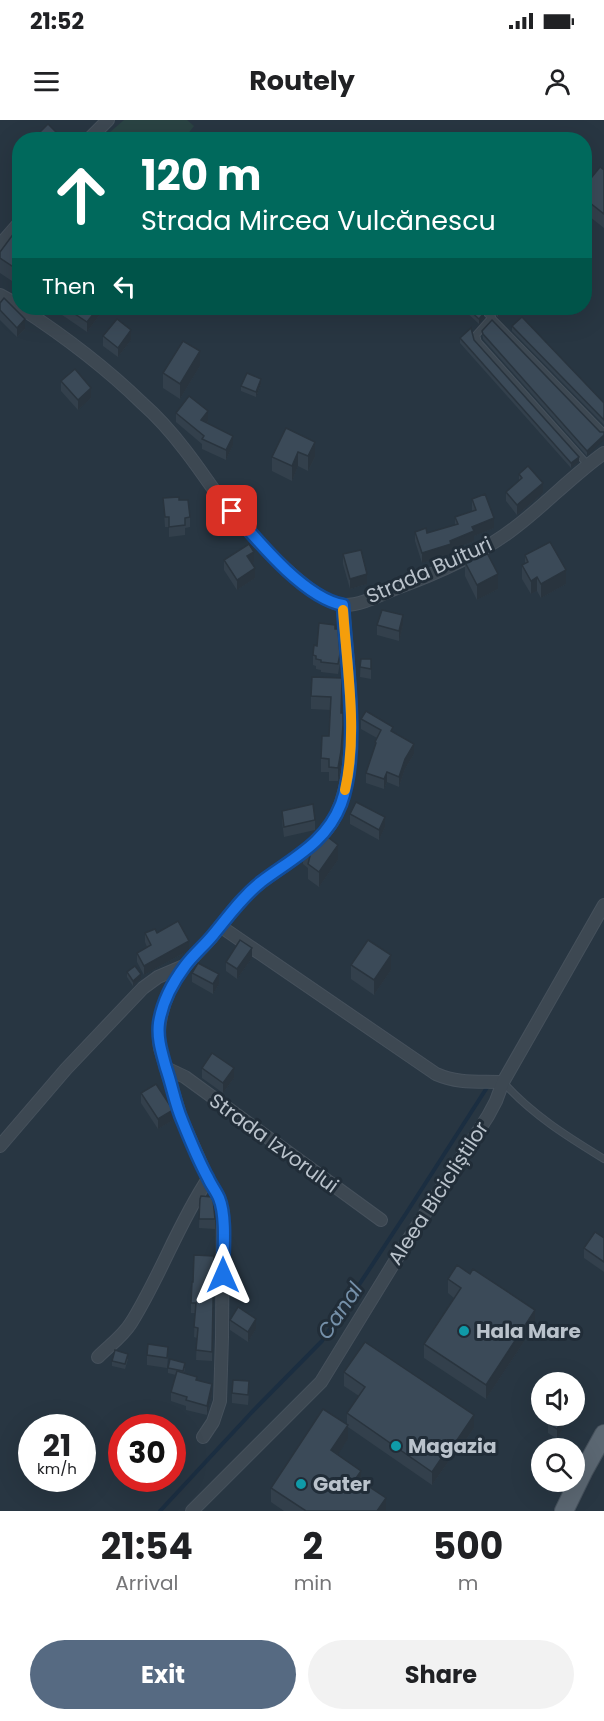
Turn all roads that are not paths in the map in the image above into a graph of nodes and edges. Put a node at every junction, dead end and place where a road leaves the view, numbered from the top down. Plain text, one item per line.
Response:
1 (108, 120) edge
2 (96, 132) edge
3 (12, 231) edge
4 (0, 245) edge
5 (32, 315) edge
6 (492, 317) joint
7 (604, 433) edge
8 (604, 453) edge
9 (588, 465) junction
10 (343, 605) junction
11 (604, 905) edge
12 (220, 926) junction
13 (186, 965) junction
14 (166, 1068) junction
15 (503, 1082) junction
16 (0, 1146) edge
17 (604, 1159) edge
18 (208, 1179) junction
19 (381, 1220) dead end
20 (98, 1357) dead end
21 (604, 1434) edge
22 (203, 1437) dead end
23 (192, 1511) edge
24 (564, 1511) edge

1 - 2 street
3 - 4 street
5 - 10 street, Strada Buituri
6 - 7 lane
6 - 9 lane
8 - 9 street, Strada Buituri
9 - 10 street, Strada Buituri
10 - 12 street
11 - 15 street, Aleea Bicicliștilor
12 - 13 street
12 - 15 street
13 - 14 street
13 - 16 street
14 - 18 street
14 - 19 street, Strada Izvorului
15 - 17 lane
15 - 23 street, Aleea Bicicliștilor
18 - 20 street
18 - 22 street
21 - 24 main road

